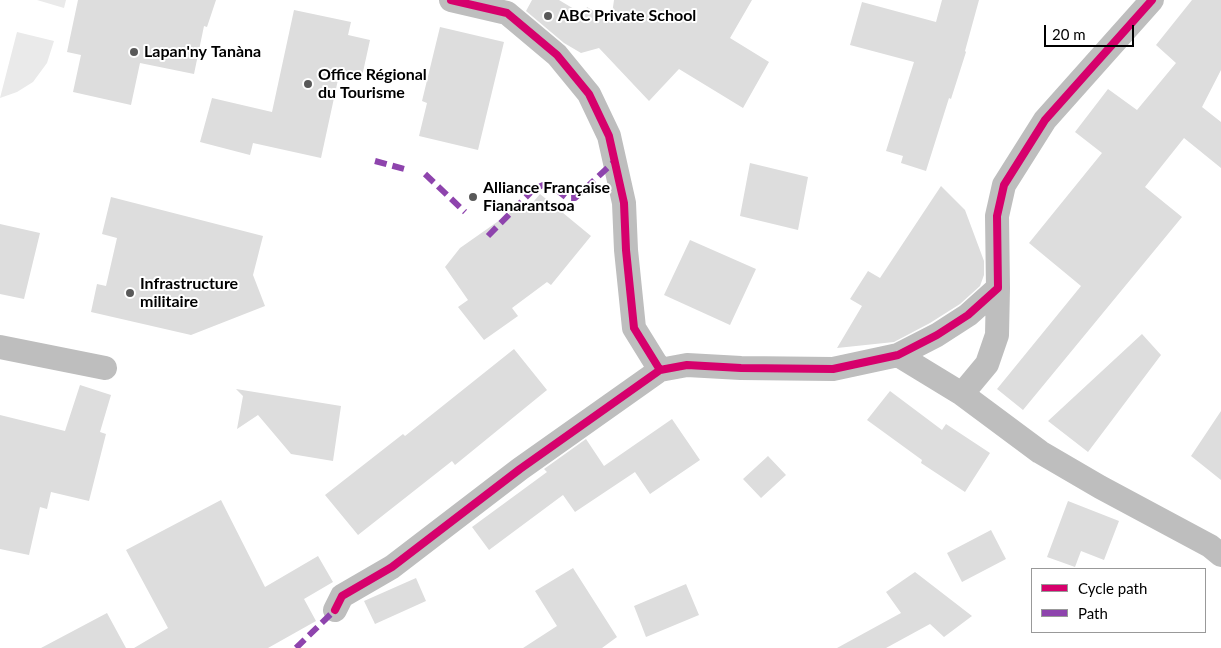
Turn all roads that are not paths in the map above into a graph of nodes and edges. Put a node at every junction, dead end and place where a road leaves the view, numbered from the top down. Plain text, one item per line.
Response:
1 (451, 0) edge
2 (1152, 0) edge
3 (998, 288) junction
4 (0, 347) edge
5 (898, 355) junction
6 (105, 368) dead end
7 (660, 370) junction
8 (962, 394) junction
9 (1221, 555) edge
10 (335, 610) dead end

1 - 7 street
2 - 3 street
3 - 5 street
3 - 8 street
4 - 6 street
5 - 7 street
5 - 8 street
7 - 10 street
8 - 9 street

